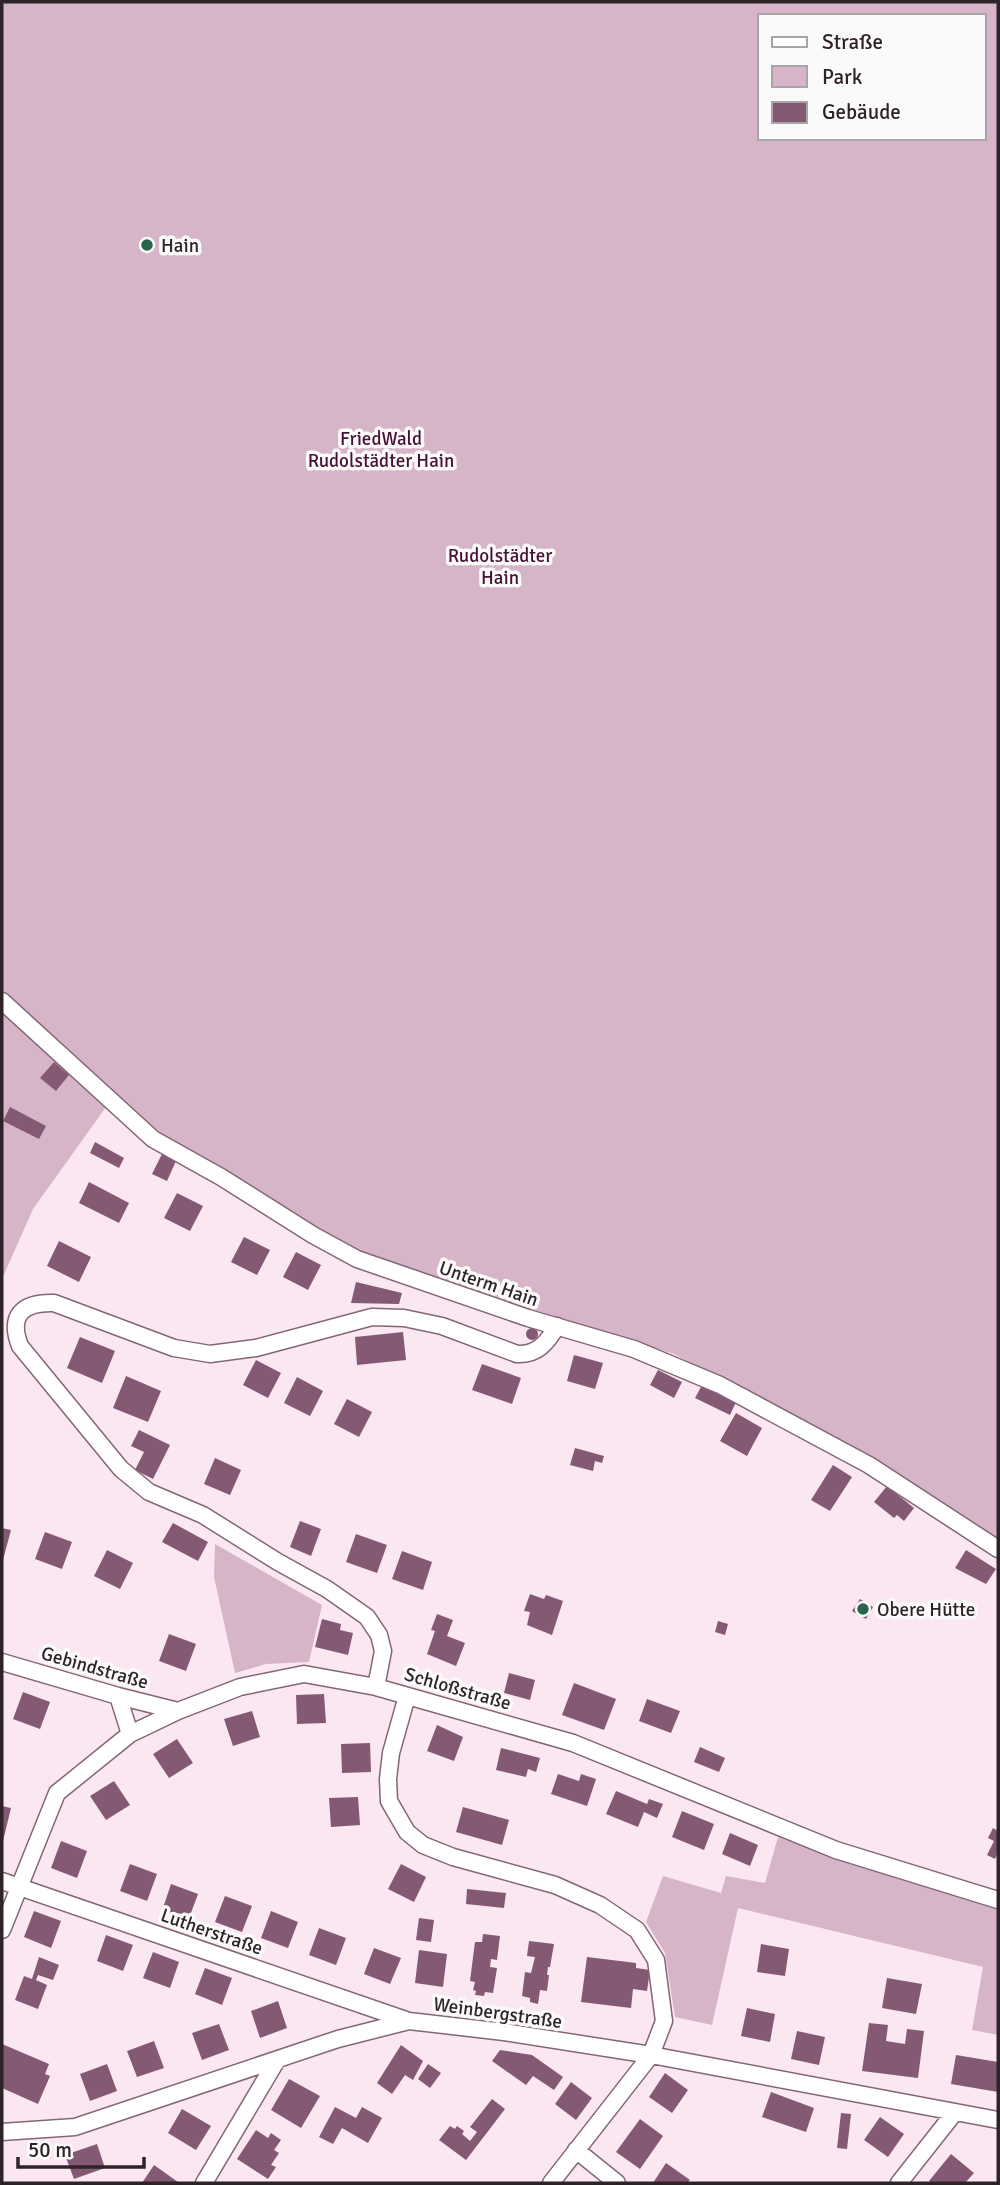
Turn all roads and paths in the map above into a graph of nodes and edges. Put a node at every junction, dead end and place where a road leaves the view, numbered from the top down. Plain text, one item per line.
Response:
1 (2, 1001) edge
2 (557, 1326) junction
3 (998, 1549) edge
4 (2, 1662) edge
5 (376, 1687) junction
6 (118, 1696) junction
7 (407, 1696) junction
8 (178, 1711) junction
9 (130, 1734) junction
10 (2, 1881) edge
11 (18, 1887) junction
12 (998, 1899) edge
13 (2, 1930) edge
14 (409, 2021) junction
15 (651, 2055) junction
16 (277, 2060) junction
17 (955, 2112) junction
18 (998, 2120) edge
19 (2, 2132) edge
20 (576, 2150) junction
21 (204, 2183) edge
22 (551, 2183) edge
23 (617, 2183) edge
24 (899, 2183) edge

1 - 2 street, Unterm Hain
2 - 3 street, Unterm Hain
2 - 5 street
4 - 6 street, Gebindstraße
5 - 7 street, Schloßstraße
5 - 8 street, Schloßstraße
6 - 8 street, Gebindstraße
6 - 9 street
7 - 12 street, Schloßstraße
7 - 15 street
8 - 9 street, Schloßstraße
9 - 11 street, Schloßstraße
10 - 11 street, Lutherstraße
11 - 13 street, Schloßstraße
11 - 14 street, Lutherstraße
14 - 15 street, Weinbergstraße
14 - 16 street, Weinbergstraße
15 - 17 street, Weinbergstraße
15 - 20 street
16 - 19 street, Weinbergstraße
16 - 21 street
17 - 18 street, Weinbergstraße
17 - 24 street
20 - 22 street
20 - 23 street

